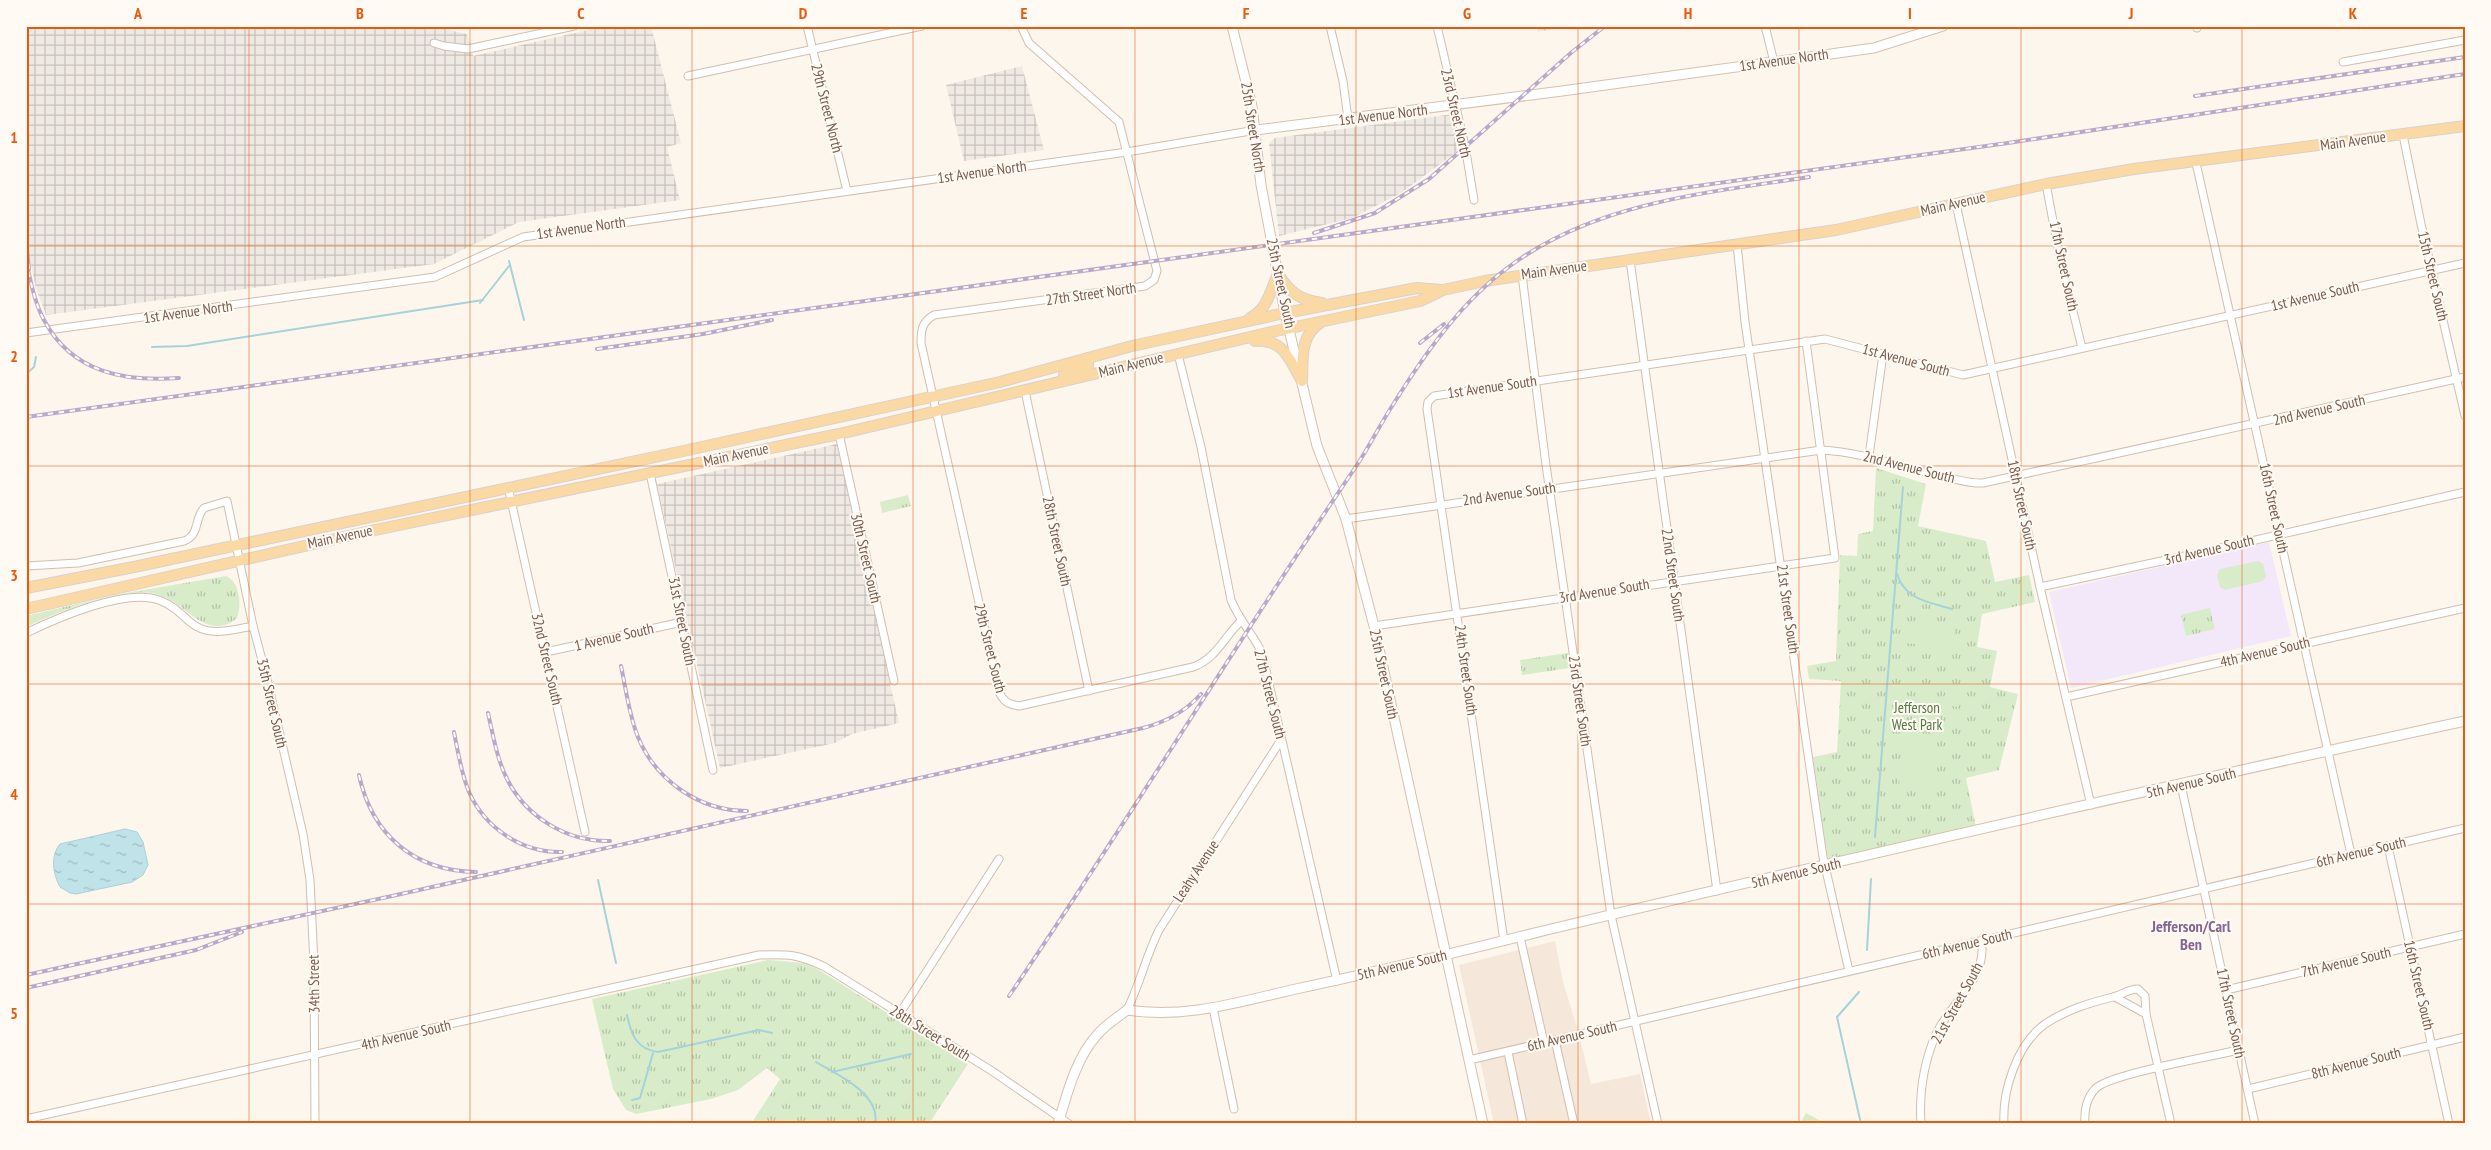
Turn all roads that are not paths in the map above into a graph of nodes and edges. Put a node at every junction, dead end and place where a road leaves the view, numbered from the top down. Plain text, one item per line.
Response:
1 (574, 26) edge
2 (807, 26) edge
3 (922, 26) edge
4 (1022, 26) edge
5 (1232, 26) edge
6 (1330, 26) edge
7 (1437, 26) edge
8 (1943, 26) edge
9 (1767, 28) edge
10 (2465, 40) edge
11 (434, 42) dead end
12 (813, 50) junction
13 (1774, 62) junction
14 (2343, 62) dead end
15 (688, 76) dead end
16 (1455, 106) junction
17 (1348, 119) junction
18 (2465, 126) edge
19 (1256, 130) junction
20 (2403, 134) junction
21 (1126, 152) junction
22 (2196, 162) junction
23 (2046, 184) junction
24 (847, 191) junction
25 (1474, 200) dead end
26 (1956, 204) junction
27 (1269, 229) joint
28 (1737, 244) junction
29 (1630, 260) junction
30 (2465, 262) edge
31 (2432, 270) junction
32 (1278, 274) junction
33 (1522, 275) junction
34 (1443, 290) junction
35 (1331, 304) junction
36 (1285, 313) junction
37 (2229, 316) junction
38 (1324, 321) junction
39 (1236, 324) junction
40 (1290, 328) junction
41 (26, 334) edge
42 (1806, 341) junction
43 (1216, 345) junction
44 (2082, 348) junction
45 (1750, 351) junction
46 (1178, 354) junction
47 (1883, 354) junction
48 (1088, 358) junction
49 (1643, 366) junction
50 (1992, 368) junction
51 (2465, 377) edge
52 (2456, 379) junction
53 (1534, 380) junction
54 (1302, 381) junction
55 (1024, 391) junction
56 (1011, 394) junction
57 (933, 396) junction
58 (1430, 399) joint
59 (937, 411) junction
60 (2465, 416) edge
61 (2255, 424) junction
62 (839, 434) junction
63 (715, 444) junction
64 (1821, 450) junction
65 (1869, 456) junction
66 (1766, 458) junction
67 (662, 470) junction
68 (650, 473) junction
69 (1658, 474) junction
70 (2016, 476) junction
71 (508, 487) junction
72 (1549, 488) junction
73 (2465, 492) edge
74 (511, 501) junction
75 (1441, 504) junction
76 (1346, 519) junction
77 (2280, 534) junction
78 (237, 544) junction
79 (240, 560) junction
80 (26, 566) edge
81 (1782, 567) junction
82 (1674, 581) junction
83 (2040, 587) junction
84 (26, 588) edge
85 (1566, 597) junction
86 (2465, 608) edge
87 (26, 609) edge
88 (1457, 612) junction
89 (1241, 621) junction
90 (682, 622) junction
91 (253, 626) junction
92 (1374, 626) junction
93 (26, 633) edge
94 (2304, 643) junction
95 (546, 652) junction
96 (894, 681) dead end
97 (1089, 691) junction
98 (2066, 697) junction
99 (2465, 722) edge
100 (1281, 740) junction
101 (2328, 751) junction
102 (713, 770) dead end
103 (2181, 785) junction
104 (2091, 805) junction
105 (2465, 828) edge
106 (585, 832) dead end
107 (304, 846) joint
108 (2388, 846) junction
109 (2351, 854) junction
110 (999, 858) dead end
111 (1826, 866) junction
112 (2204, 889) junction
113 (1717, 891) junction
114 (1611, 915) junction
115 (2465, 934) edge
116 (1520, 937) junction
117 (1504, 941) junction
118 (1980, 941) junction
119 (2410, 947) junction
120 (785, 954) joint
121 (1445, 956) junction
122 (1849, 971) junction
123 (1337, 980) junction
124 (2226, 990) junction
125 (2115, 997) junction
126 (1212, 1008) junction
127 (1127, 1010) junction
128 (900, 1013) junction
129 (2146, 1014) junction
130 (1635, 1022) junction
131 (2465, 1037) edge
132 (1555, 1040) junction
133 (1544, 1043) junction
134 (2432, 1045) junction
135 (2239, 1050) junction
136 (1508, 1052) junction
137 (315, 1056) junction
138 (1468, 1060) junction
139 (2159, 1068) junction
140 (2248, 1089) junction
141 (1234, 1110) dead end
142 (26, 1119) edge
143 (1059, 1121) edge
144 (315, 1124) edge
145 (1069, 1124) edge
146 (1483, 1124) edge
147 (1523, 1124) edge
148 (1574, 1124) edge
149 (1658, 1124) edge
150 (1921, 1124) edge
151 (2004, 1124) edge
152 (2085, 1124) edge
153 (2171, 1124) edge
154 (2255, 1124) edge
155 (2450, 1124) edge

1 - 11 street
2 - 12 street, 29th Street North
3 - 12 street
4 - 21 street, 27th Street North
5 - 19 street, 25th Street North
6 - 17 street
7 - 16 street, 23rd Street North
8 - 13 street, 1st Avenue North
9 - 13 street
10 - 14 street
12 - 15 street
12 - 24 street, 29th Street North
13 - 16 street, 1st Avenue North
16 - 17 street, 1st Avenue North
16 - 25 street, 23rd Street North
17 - 19 street, 1st Avenue North
18 - 20 main road, Main Avenue
19 - 21 street, 1st Avenue North
19 - 27 street, 25th Street North
20 - 22 main road, Main Avenue
20 - 31 street, 15th Street South
21 - 24 street, 1st Avenue North
21 - 57 street, 27th Street North
22 - 23 main road, Main Avenue
22 - 37 street, 16th Street South
23 - 26 main road, Main Avenue
23 - 44 street, 17th Street South
24 - 41 street, 1st Avenue North
26 - 28 main road, Main Avenue
26 - 50 street, 18th Street South
27 - 32 street, 25th Street South
28 - 29 main road, Main Avenue
28 - 45 street, 21st Street South
29 - 33 main road, Main Avenue
29 - 49 street, 22nd Street South
30 - 31 street, 1st Avenue South
31 - 37 street, 1st Avenue South
31 - 52 street, 15th Street South
32 - 35 main road
32 - 36 street, 25th Street South
32 - 39 main road
33 - 34 main road, Main Avenue
33 - 53 street, 23rd Street South
34 - 35 main road, Main Avenue
34 - 38 main road, Main Avenue
35 - 36 main road, Main Avenue
36 - 39 main road, Main Avenue
36 - 40 street, 25th Street South
37 - 44 street, 1st Avenue South
37 - 61 street, 16th Street South
38 - 40 main road, Main Avenue
38 - 54 main road
39 - 48 main road, Main Avenue
40 - 43 main road, Main Avenue
40 - 54 street, 25th Street South
42 - 45 street, 1st Avenue South
42 - 47 street, 1st Avenue South
42 - 64 street
43 - 46 main road, Main Avenue
43 - 54 main road
44 - 50 street, 1st Avenue South
45 - 49 street, 1st Avenue South
45 - 66 street, 21st Street South
46 - 55 main road, Main Avenue
46 - 89 street, 27th Street South
47 - 50 street, 1st Avenue South
47 - 65 street
48 - 56 main road
48 - 57 main road, Main Avenue
49 - 53 street, 1st Avenue South
49 - 69 street, 22nd Street South
50 - 70 street, 18th Street South
51 - 52 street, 2nd Avenue South
52 - 60 street, 15th Street South
52 - 61 street, 2nd Avenue South
53 - 58 street, 1st Avenue South
53 - 72 street, 23rd Street South
54 - 76 street, 25th Street South
55 - 56 main road, Main Avenue
55 - 97 street, 28th Street South
56 - 59 main road, Main Avenue
57 - 59 street, 29th Street South
57 - 63 main road, Main Avenue
58 - 75 street, 24th Street South
59 - 62 main road, Main Avenue
59 - 97 street, 29th Street South
61 - 70 street, 2nd Avenue South
61 - 77 street, 16th Street South
62 - 67 main road, Main Avenue
62 - 96 street, 30th Street South
63 - 67 main road
63 - 71 main road, Main Avenue
64 - 65 street, 2nd Avenue South
64 - 66 street, 2nd Avenue South
64 - 81 street, 3rd Avenue South
65 - 70 street, 2nd Avenue South
66 - 69 street, 2nd Avenue South
66 - 81 street, 21st Street South
67 - 68 main road, Main Avenue
68 - 74 main road, Main Avenue
68 - 90 street, 31st Street South
69 - 72 street, 2nd Avenue South
69 - 82 street, 22nd Street South
70 - 83 street, 18th Street South
71 - 74 street, 32nd Street South
71 - 78 main road, Main Avenue
72 - 75 street, 2nd Avenue South
72 - 85 street, 23rd Street South
73 - 77 street, 3rd Avenue South
74 - 79 main road, Main Avenue
74 - 95 street, 32nd Street South
75 - 76 street, 2nd Avenue South
75 - 88 street, 24th Street South
76 - 92 street, 25th Street South
77 - 83 street, 3rd Avenue South
77 - 94 street, 16th Street South
78 - 79 street, 35th Street South
78 - 80 street, 35th Street South
78 - 84 main road, Main Avenue
79 - 87 main road, Main Avenue
79 - 91 street, 35th Street South
81 - 82 street, 3rd Avenue South
81 - 111 street, 21st Street South
82 - 85 street, 3rd Avenue South
82 - 113 street, 22nd Street South
83 - 98 street, 18th Street South
85 - 88 street, 3rd Avenue South
85 - 114 street, 23rd Street South
86 - 94 street, 4th Avenue South
88 - 92 street, 3rd Avenue South
88 - 117 street, 24th Street South
89 - 97 street, 29th Street South
89 - 100 street, 27th Street South
90 - 95 street, 1 Avenue South
90 - 102 street, 31st Street South
91 - 93 street
91 - 107 street, 35th Street South
92 - 121 street, 25th Street South
94 - 98 street, 4th Avenue South
94 - 101 street, 16th Street South
95 - 106 street, 32nd Street South
98 - 104 street, 18th Street South
99 - 101 street, 5th Avenue South
100 - 123 street, 27th Street South
100 - 127 street, Leahy Avenue
101 - 103 street, 5th Avenue South
101 - 109 street, 16th Street South
103 - 104 street, 5th Avenue South
103 - 112 street, 17th Street South
104 - 111 street, 5th Avenue South
105 - 108 street, 6th Avenue South
107 - 137 street, 34th Street
108 - 109 street, 6th Avenue South
108 - 119 street, 16th Street South
109 - 112 street, 6th Avenue South
110 - 128 street
111 - 113 street, 5th Avenue South
111 - 122 street, 21st Street South
112 - 118 street, 6th Avenue South
112 - 124 street, 17th Street South
113 - 114 street, 5th Avenue South
114 - 116 street, 5th Avenue South
114 - 130 street, 23rd Street South
115 - 119 street, 7th Avenue South
116 - 117 street, 5th Avenue South
116 - 133 street
117 - 121 street, 5th Avenue South
118 - 122 street, 6th Avenue South
118 - 150 street, 21st Street South
119 - 124 street, 7th Avenue South
119 - 134 street, 16th Street South
120 - 128 street, 28th Street South
120 - 137 street, 4th Avenue South
121 - 123 street, 5th Avenue South
121 - 138 street, 25th Street South
122 - 130 street, 6th Avenue South
123 - 126 street, 5th Avenue South
124 - 135 street, 17th Street South
125 - 129 street
125 - 129 street
125 - 151 street
126 - 127 street, 5th Avenue South
126 - 141 street
127 - 143 street
128 - 143 street, 28th Street South
129 - 139 street
130 - 132 street, 6th Avenue South
130 - 149 street, 23rd Street South
131 - 134 street, 8th Avenue South
132 - 133 street, 6th Avenue South
132 - 148 street
133 - 136 street, 6th Avenue South
134 - 140 street, 8th Avenue South
134 - 155 street, 16th Street South
135 - 139 street
135 - 140 street, 17th Street South
136 - 138 street, 6th Avenue South
136 - 147 street
137 - 142 street, 4th Avenue South
137 - 144 street, 34th Street
138 - 146 street, 25th Street South
139 - 152 street
139 - 153 street
140 - 154 street, 17th Street South
143 - 145 street, 28th Street South

